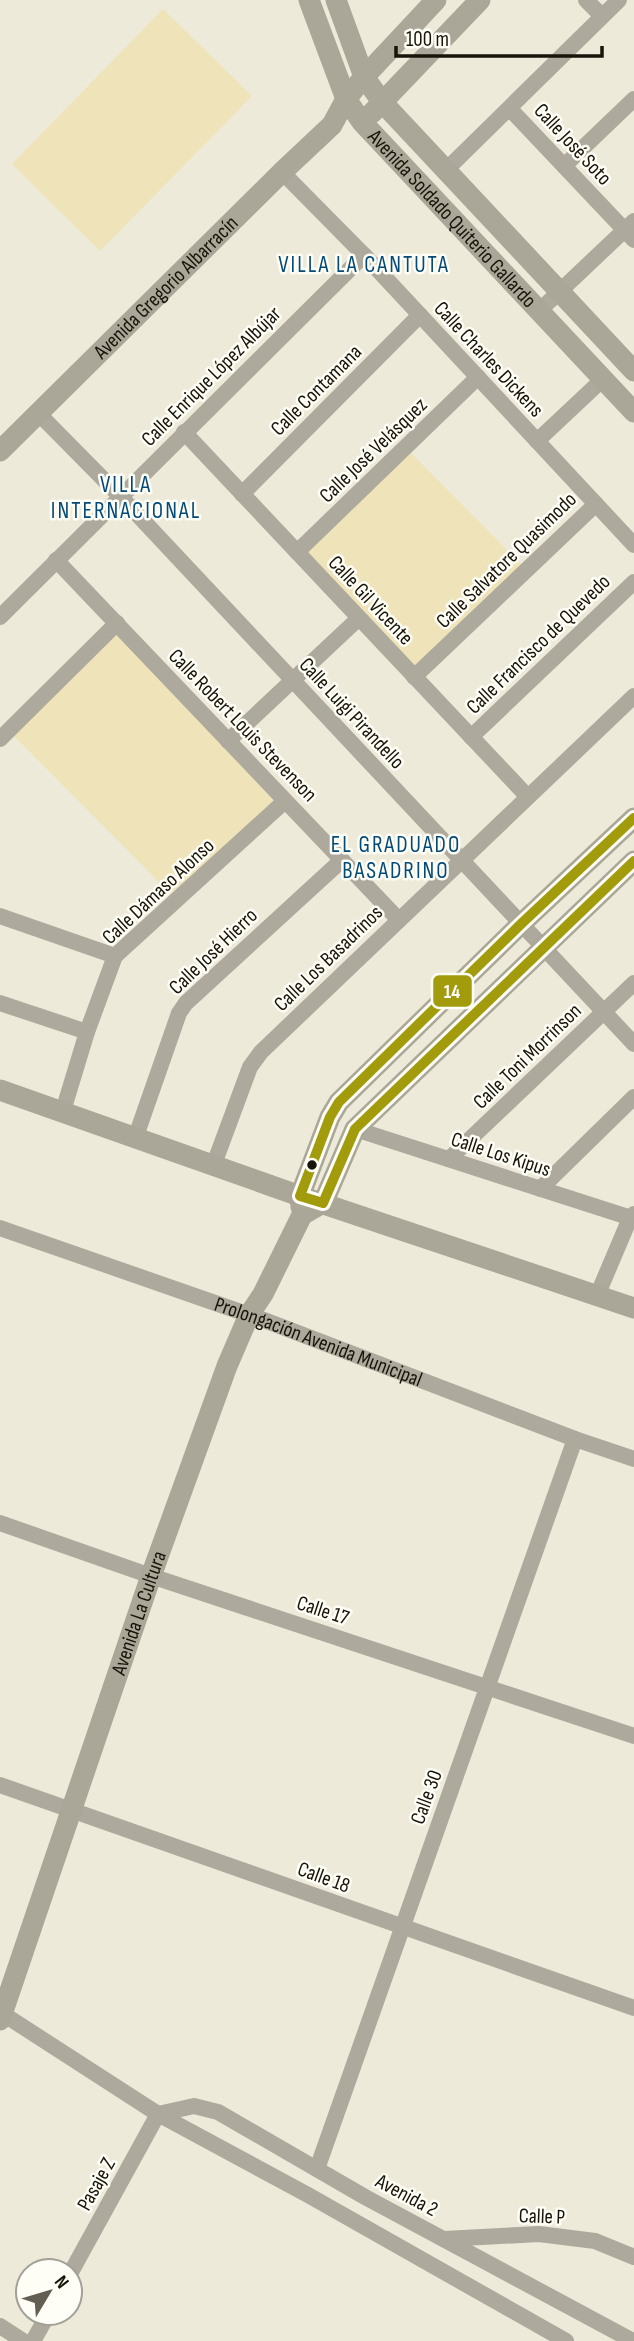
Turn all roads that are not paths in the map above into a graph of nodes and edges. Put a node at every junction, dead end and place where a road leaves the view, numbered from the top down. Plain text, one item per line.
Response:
1 (309, 0) edge
2 (336, 0) edge
3 (436, 0) edge
4 (480, 0) edge
5 (586, 0) edge
6 (619, 0) edge
7 (602, 16) junction
8 (364, 77) junction
9 (346, 99) junction
10 (634, 99) edge
11 (383, 103) junction
12 (510, 108) junction
13 (362, 122) junction
14 (332, 125) junction
15 (564, 166) junction
16 (446, 170) junction
17 (282, 172) junction
18 (631, 230) edge
19 (364, 255) junction
20 (559, 292) junction
21 (539, 311) junction
22 (420, 315) junction
23 (634, 371) edge
24 (478, 377) junction
25 (603, 379) junction
26 (634, 412) edge
27 (38, 414) junction
28 (184, 432) junction
29 (537, 441) junction
30 (0, 452) edge
31 (242, 494) junction
32 (120, 496) junction
33 (596, 504) junction
34 (634, 545) edge
35 (297, 552) junction
36 (56, 560) junction
37 (634, 582) edge
38 (0, 617) edge
39 (359, 618) junction
40 (117, 623) junction
41 (414, 677) junction
42 (293, 680) junction
43 (634, 696) edge
44 (471, 737) junction
45 (0, 739) edge
46 (228, 741) junction
47 (528, 797) junction
48 (285, 800) junction
49 (634, 818) edge
50 (342, 860) junction
51 (461, 860) junction
52 (634, 861) edge
53 (0, 916) edge
54 (399, 920) junction
55 (521, 924) junction
56 (543, 947) junction
57 (115, 956) junction
58 (634, 983) edge
59 (0, 1003) edge
60 (604, 1012) junction
61 (87, 1032) junction
62 (634, 1044) edge
63 (0, 1090) edge
64 (634, 1097) edge
65 (63, 1111) junction
66 (355, 1129) junction
67 (136, 1136) junction
68 (449, 1159) junction
69 (215, 1164) junction
70 (540, 1189) junction
71 (323, 1203) junction
72 (301, 1205) junction
73 (633, 1217) edge
74 (0, 1228) edge
75 (597, 1296) junction
76 (634, 1308) edge
77 (249, 1315) junction
78 (575, 1439) junction
79 (634, 1459) edge
80 (0, 1523) edge
81 (151, 1576) junction
82 (488, 1687) junction
83 (634, 1736) edge
84 (0, 1785) edge
85 (70, 1810) junction
86 (402, 1927) junction
87 (634, 2008) edge
88 (1, 2015) edge
89 (158, 2114) junction
90 (317, 2169) junction
91 (365, 2197) junction
92 (323, 2204) junction
93 (444, 2239) junction
94 (79, 2257) edge
95 (634, 2257) edge
96 (0, 2326) edge
97 (23, 2341) edge
98 (566, 2341) edge
99 (633, 2341) edge

1 - 9 street, Avenida Soldado Quiterio Gallardo
2 - 8 street, Avenida Soldado Quiterio Gallardo
3 - 8 street, Avenida Gregorio Albarracín
4 - 11 street
5 - 7 street
6 - 7 street
7 - 12 street
8 - 9 street, Avenida Gregorio Albarracín
8 - 11 street, Avenida Soldado Quiterio Gallardo
9 - 13 street, Avenida Soldado Quiterio Gallardo
9 - 14 street, Avenida Gregorio Albarracín
10 - 15 street
11 - 13 street
11 - 16 street, Avenida Soldado Quiterio Gallardo
12 - 15 street, Calle José Soto
12 - 16 street
13 - 14 street
13 - 21 street, Avenida Soldado Quiterio Gallardo
14 - 17 street, Avenida Gregorio Albarracín
15 - 18 street, Calle José Soto
16 - 20 street, Avenida Soldado Quiterio Gallardo
17 - 19 street, Calle Charles Dickens
17 - 27 street, Avenida Gregorio Albarracín
18 - 20 street
19 - 22 street, Calle Charles Dickens
19 - 28 street, Calle Enrique López Albújar
20 - 21 street
20 - 23 street, Avenida Soldado Quiterio Gallardo
21 - 25 street, Avenida Soldado Quiterio Gallardo
22 - 24 street, Calle Charles Dickens
22 - 31 street, Calle Contamana
24 - 29 street, Calle Charles Dickens
24 - 35 street, Calle José Velásquez
25 - 26 street, Avenida Soldado Quiterio Gallardo
25 - 29 street
27 - 30 street, Avenida Gregorio Albarracín
27 - 32 street, Calle Luigi Pirandello
28 - 31 street, Calle Gil Vicente
28 - 32 street, Calle Enrique López Albújar
29 - 33 street, Calle Charles Dickens
31 - 35 street, Calle Gil Vicente
32 - 36 street, Calle Enrique López Albújar
32 - 42 street, Calle Luigi Pirandello
33 - 34 street, Calle Charles Dickens
33 - 41 street, Calle Salvatore Quasimodo
35 - 39 street, Calle Gil Vicente
36 - 38 street, Calle Enrique López Albújar
36 - 40 street, Calle Robert Louis Stevenson
37 - 44 street, Calle Francisco de Quevedo
39 - 41 street, Calle Gil Vicente
39 - 42 street
40 - 45 street
40 - 46 street, Calle Robert Louis Stevenson
41 - 44 street, Calle Gil Vicente
42 - 46 street
42 - 51 street, Calle Luigi Pirandello
43 - 47 street, Calle Los Basadrinos
44 - 47 street, Calle Gil Vicente
46 - 48 street, Calle Robert Louis Stevenson
47 - 51 street, Calle Los Basadrinos
48 - 50 street, Calle Robert Louis Stevenson
48 - 57 street, Calle Dámaso Alonso
49 - 55 street, Avenida La Cultura
50 - 54 street, Calle Robert Louis Stevenson
50 - 67 street, Calle José Hierro
51 - 54 street, Calle Los Basadrinos
51 - 55 street, Calle Luigi Pirandello
52 - 56 street
53 - 57 street
54 - 69 street, Calle Los Basadrinos
55 - 56 street, Calle Luigi Pirandello
55 - 72 street, Avenida La Cultura
56 - 60 street, Calle Luigi Pirandello
56 - 66 street
57 - 61 street, Calle Dámaso Alonso
58 - 60 street, Calle Toni Morrinson
59 - 61 street
60 - 62 street, Calle Luigi Pirandello
60 - 68 street, Calle Toni Morrinson
61 - 65 street, Calle Dámaso Alonso
63 - 65 street
64 - 70 street
65 - 67 street
66 - 68 street, Calle Los Kipus
66 - 71 street
67 - 69 street
68 - 70 street, Calle Los Kipus
69 - 72 street
70 - 73 street, Calle Los Kipus
71 - 72 street
71 - 75 street
72 - 77 street, Avenida La Cultura
73 - 75 street
74 - 77 street, Prolongación Avenida Municipal
75 - 76 street
77 - 78 street, Prolongación Avenida Municipal
77 - 81 street, Avenida La Cultura
78 - 79 street, Prolongación Avenida Municipal
78 - 82 street, Calle 30
80 - 81 street, Calle 17
81 - 82 street, Calle 17
81 - 85 street, Avenida La Cultura
82 - 83 street, Calle 17
82 - 86 street, Calle 30
84 - 85 street, Calle 18
85 - 86 street, Calle 18
85 - 88 street, Avenida La Cultura
86 - 87 street, Calle 18
86 - 90 street, Calle 30
88 - 89 street
89 - 90 street, Avenida 2
89 - 92 street
89 - 94 street, Pasaje Z
90 - 91 street, Avenida 2
91 - 92 street
91 - 93 street, Avenida 2
92 - 98 street
93 - 95 street, Calle P
93 - 99 street, Avenida 2
96 - 97 street

